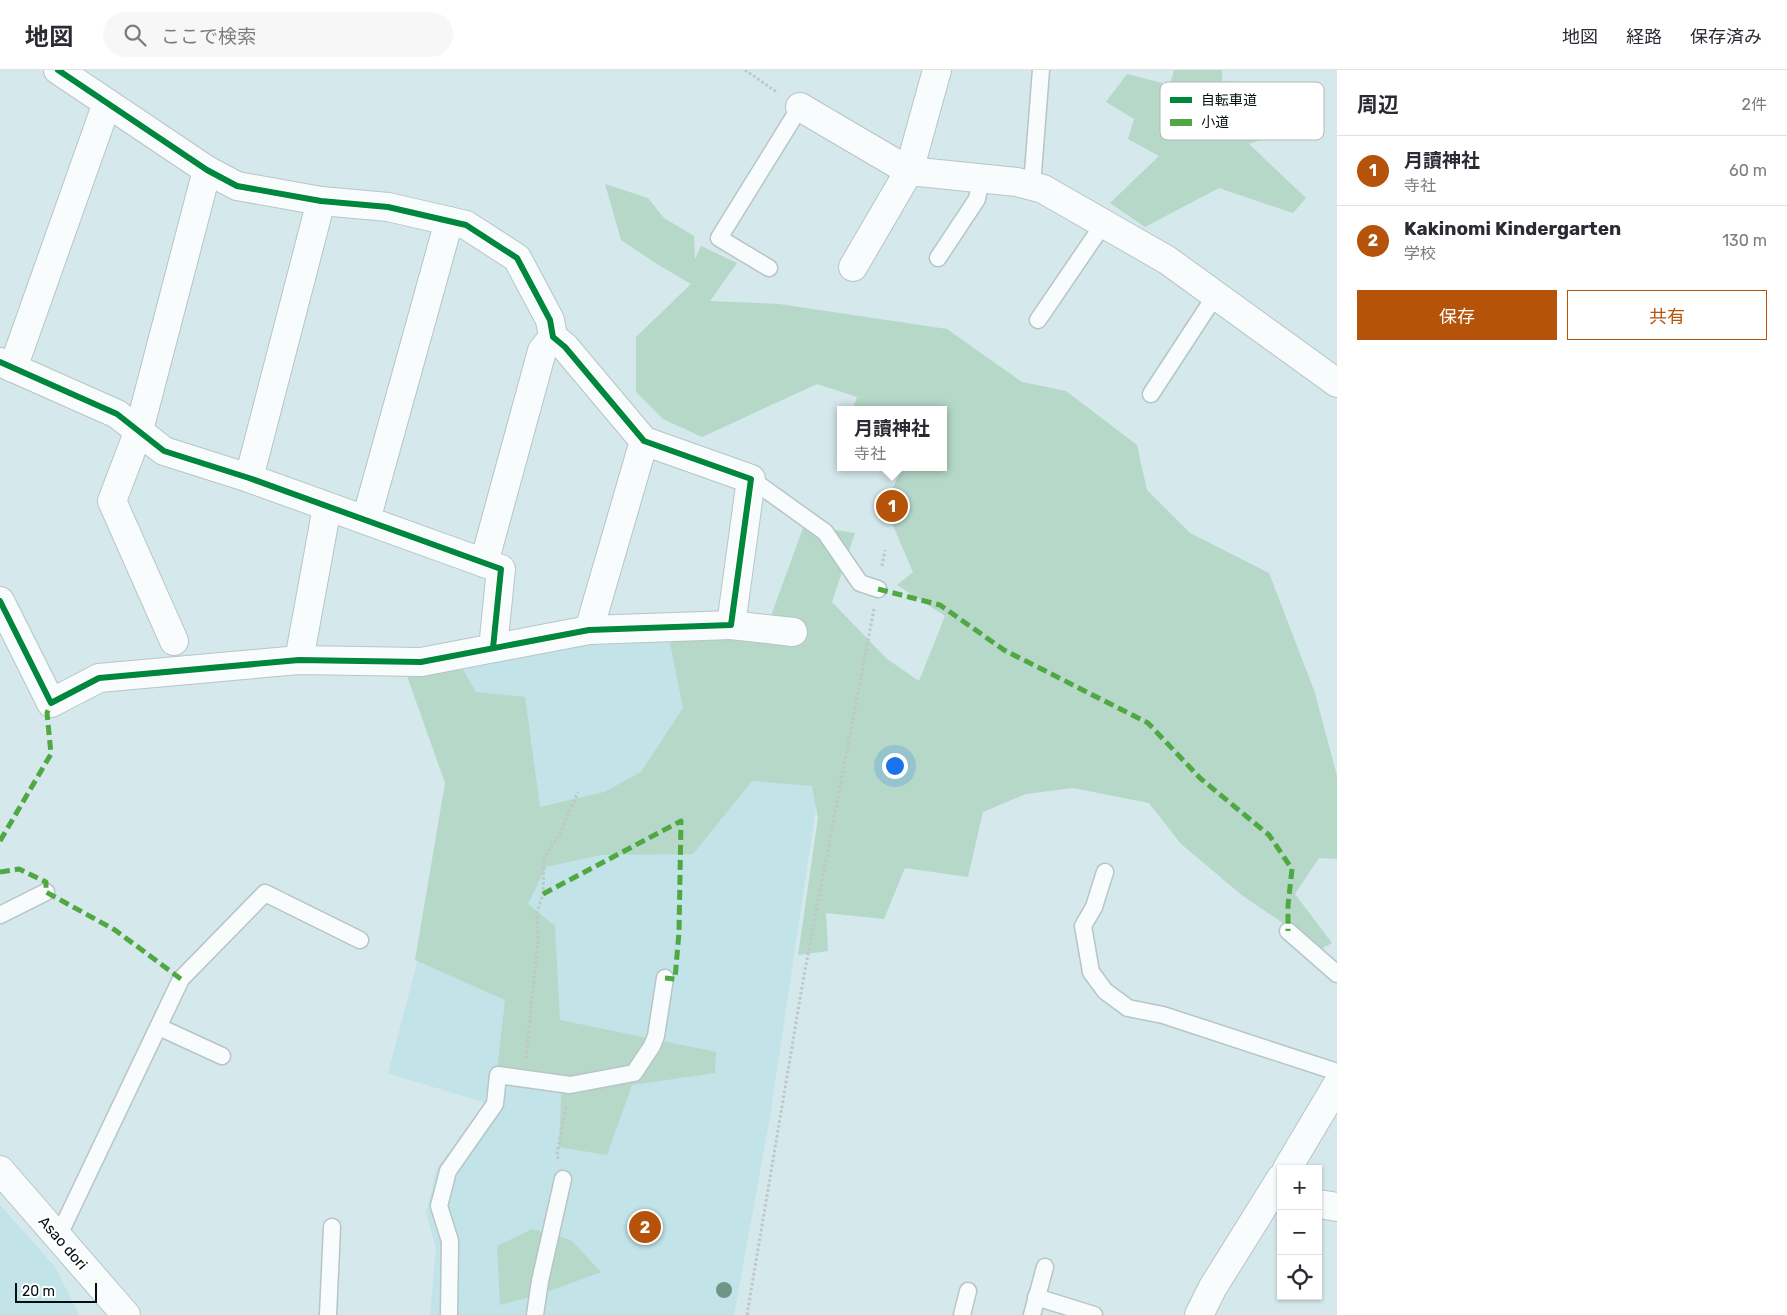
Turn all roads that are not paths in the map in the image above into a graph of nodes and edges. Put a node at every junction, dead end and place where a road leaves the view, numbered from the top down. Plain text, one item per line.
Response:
1 (937, 70) edge
2 (1041, 70) edge
3 (69, 73) edge
4 (107, 103) junction
5 (800, 107) joint
6 (207, 170) junction
7 (909, 171) junction
8 (981, 179) junction
9 (1032, 185) junction
10 (321, 201) junction
11 (449, 220) junction
12 (1104, 223) junction
13 (938, 258) dead end
14 (853, 266) dead end
15 (769, 268) dead end
16 (1215, 296) junction
17 (1038, 320) dead end
18 (553, 338) junction
19 (7, 365) edge
20 (1337, 382) edge
21 (1151, 394) dead end
22 (139, 430) junction
23 (644, 441) junction
24 (249, 478) junction
25 (751, 479) junction
26 (327, 507) junction
27 (366, 520) junction
28 (484, 563) junction
29 (878, 589) road end
30 (0, 601) edge
31 (731, 625) junction
32 (589, 630) junction
33 (793, 632) dead end
34 (174, 641) dead end
35 (493, 648) junction
36 (300, 660) junction
37 (1105, 872) dead end
38 (46, 892) dead end
39 (0, 915) edge
40 (1288, 931) dead end
41 (360, 940) dead end
42 (1337, 974) edge
43 (665, 978) dead end
44 (158, 1027) junction
45 (222, 1056) dead end
46 (1337, 1072) edge
47 (1337, 1085) edge
48 (1288, 1165) edge
49 (0, 1170) edge
50 (563, 1179) road end
51 (1277, 1191) edge
52 (1322, 1205) edge
53 (1337, 1207) edge
54 (332, 1227) dead end
55 (58, 1238) junction
56 (1045, 1267) dead end
57 (968, 1291) dead end
58 (1036, 1297) junction
59 (126, 1315) edge
60 (328, 1315) edge
61 (449, 1315) edge
62 (535, 1315) edge
63 (962, 1315) edge
64 (1032, 1315) edge
65 (1094, 1315) edge
66 (1199, 1315) edge

1 - 7 street
2 - 9 lane
3 - 4 street
4 - 6 street
4 - 19 street
5 - 7 street
5 - 15 lane
6 - 10 street
6 - 22 street
7 - 8 street
7 - 14 street
8 - 9 street
8 - 13 lane
9 - 12 street
10 - 11 street
10 - 24 street
11 - 18 street
11 - 27 street
12 - 16 street
12 - 17 lane
16 - 20 street
16 - 21 lane
18 - 23 street
18 - 28 street
19 - 22 street
22 - 24 street
22 - 34 street
23 - 25 street
23 - 32 street
24 - 26 street
25 - 29 lane
25 - 31 street
26 - 27 street
26 - 36 street
27 - 28 street
28 - 35 street
30 - 36 street
31 - 32 street
31 - 33 street
32 - 35 street
35 - 36 street
37 - 46 lane
38 - 39 lane
40 - 42 lane
41 - 44 lane
43 - 61 lane
44 - 45 lane
44 - 55 lane
47 - 48 street
49 - 55 street, Asao dori
50 - 62 lane
51 - 66 street
52 - 53 street
54 - 60 lane
55 - 59 street, Asao dori
56 - 58 lane
57 - 63 lane
58 - 64 lane
58 - 65 lane

